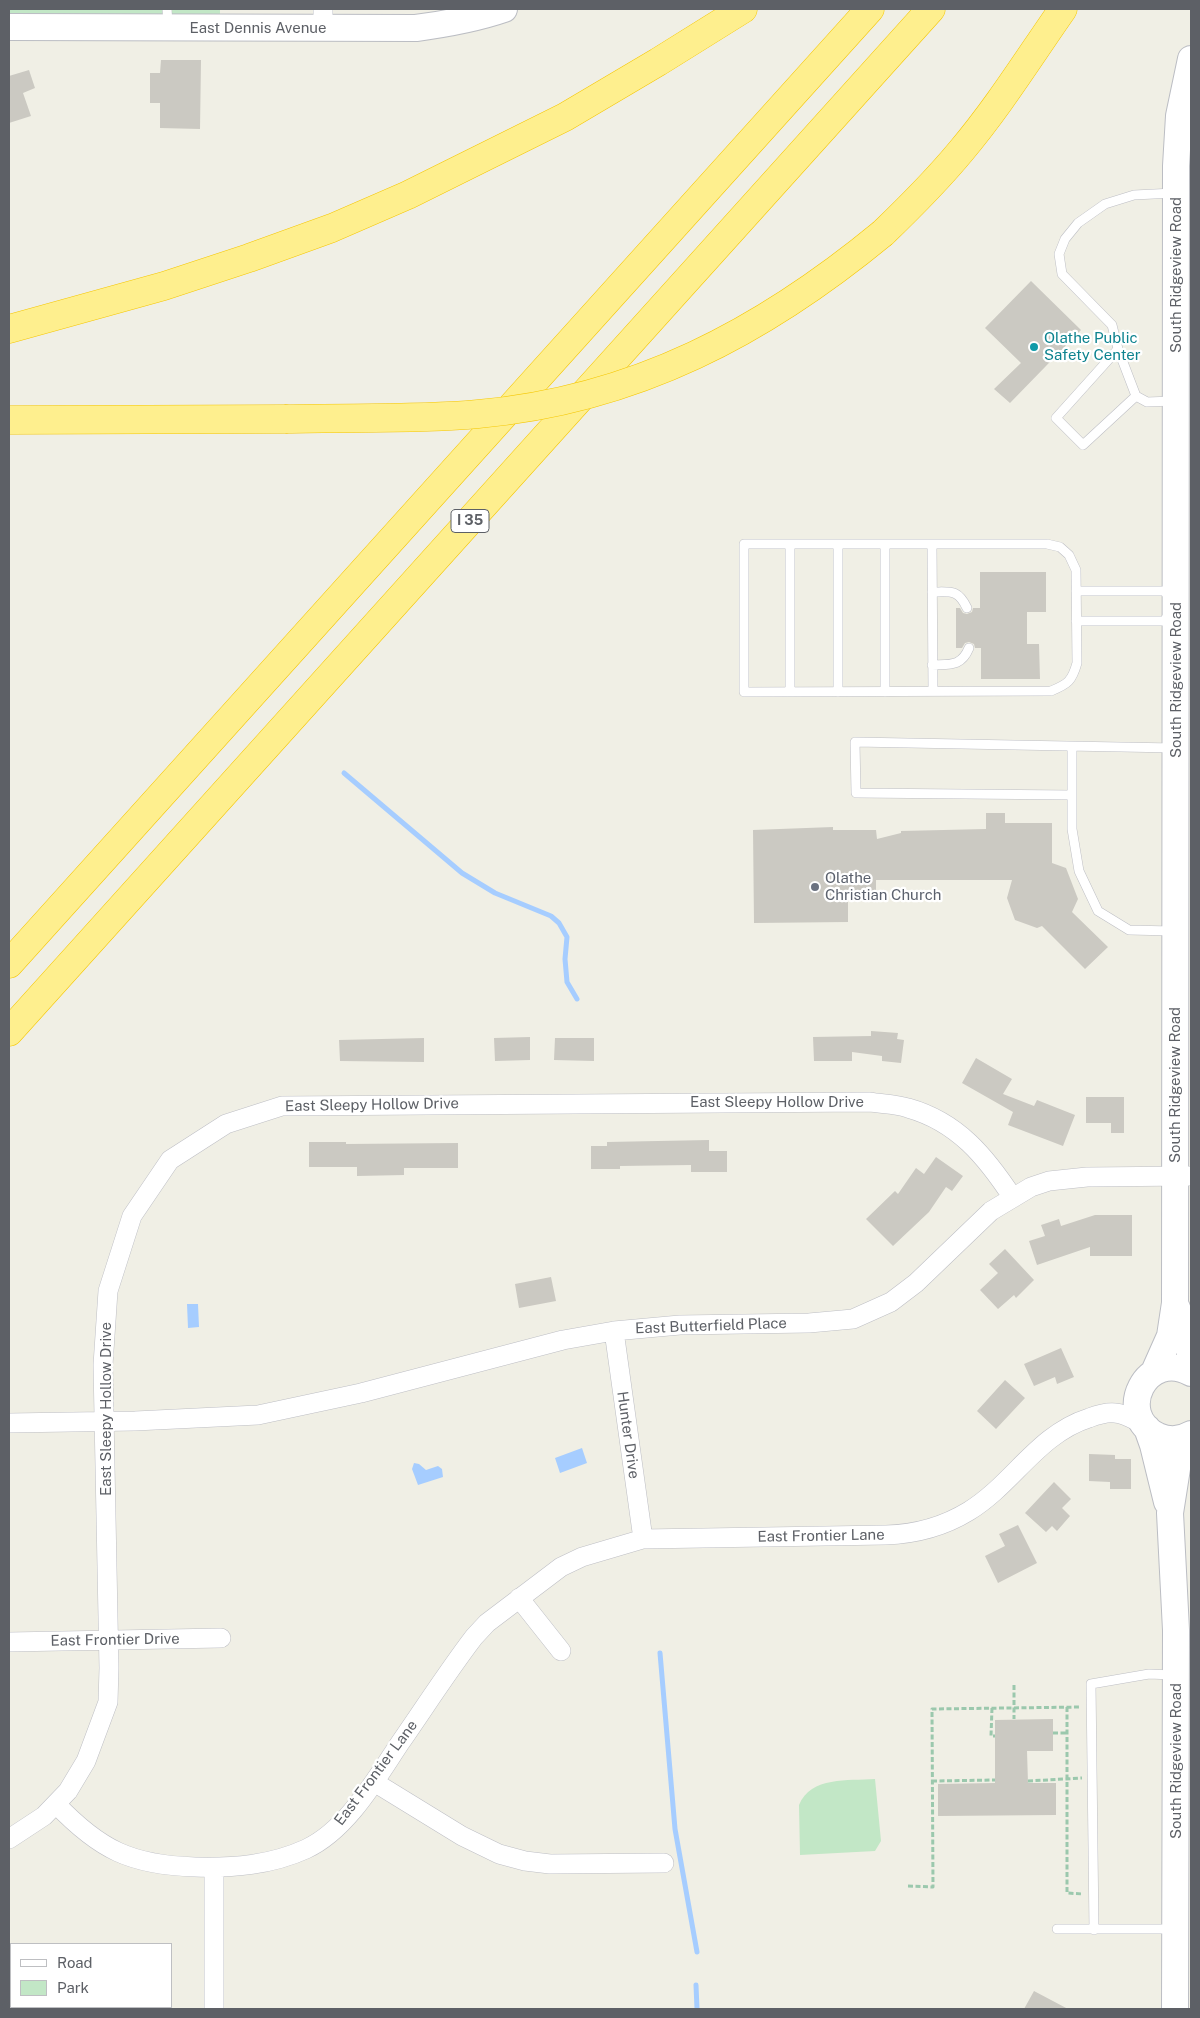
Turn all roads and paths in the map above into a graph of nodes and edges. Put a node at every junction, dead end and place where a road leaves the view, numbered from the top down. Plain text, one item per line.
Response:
1 (504, 9) edge
2 (743, 9) edge
3 (870, 9) edge
4 (931, 9) edge
5 (1063, 9) edge
6 (167, 18) edge
7 (323, 18) edge
8 (9, 27) edge
9 (1191, 59) edge
10 (1176, 193) junction
11 (1184, 228) edge
12 (9, 329) edge
13 (1118, 349) junction
14 (1136, 396) junction
15 (1176, 401) junction
16 (9, 420) edge
17 (790, 544) junction
18 (838, 544) junction
19 (884, 544) junction
20 (932, 544) junction
21 (932, 592) junction
22 (1076, 592) junction
23 (1176, 605) junction
24 (967, 608) dead end
25 (1076, 621) junction
26 (969, 648) dead end
27 (932, 665) junction
28 (790, 692) junction
29 (838, 692) junction
30 (885, 692) junction
31 (933, 692) junction
32 (1184, 719) edge
33 (1072, 747) junction
34 (1176, 748) junction
35 (1072, 795) junction
36 (1181, 941) edge
37 (9, 964) edge
38 (9, 1032) edge
39 (1183, 1176) edge
40 (1013, 1198) junction
41 (1175, 1303) junction
42 (614, 1331) junction
43 (1191, 1359) edge
44 (1191, 1373) edge
45 (1147, 1381) junction
46 (1100, 1414) junction
47 (105, 1422) junction
48 (9, 1423) edge
49 (1145, 1426) junction
50 (1188, 1435) edge
51 (1170, 1513) junction
52 (642, 1539) junction
53 (519, 1598) junction
54 (1183, 1629) edge
55 (221, 1638) dead end
56 (109, 1640) junction
57 (9, 1642) edge
58 (561, 1651) dead end
59 (1176, 1675) junction
60 (1014, 1685) dead end
61 (1067, 1707) junction
62 (992, 1708) junction
63 (1014, 1708) junction
64 (1091, 1710) junction
65 (1014, 1719) dead end
66 (1053, 1733) dead end
67 (1067, 1733) junction
68 (995, 1736) dead end
69 (1067, 1778) junction
70 (1092, 1778) junction
71 (932, 1780) junction
72 (995, 1780) dead end
73 (1028, 1780) dead end
74 (374, 1782) junction
75 (56, 1804) junction
76 (9, 1839) edge
77 (664, 1863) dead end
78 (214, 1868) junction
79 (908, 1886) dead end
80 (1094, 1894) junction
81 (1175, 1929) junction
82 (1056, 1930) dead end
83 (1094, 1930) junction
84 (214, 2009) edge
85 (1175, 2009) edge

1 - 7 main road, East Dennis Avenue
2 - 12 highway
3 - 37 highway
4 - 38 highway, I 35
5 - 16 highway, bridge
6 - 7 main road, East Dennis Avenue
6 - 8 main road, East Dennis Avenue
9 - 10 main road, South Ridgeview Road
10 - 11 main road, South Ridgeview Road
10 - 13 lane
11 - 15 main road, South Ridgeview Road
13 - 14 lane
13 - 14 lane
14 - 15 lane
15 - 23 main road, South Ridgeview Road
17 - 18 lane
17 - 28 lane
17 - 28 lane
18 - 19 lane
18 - 29 lane
19 - 20 lane
19 - 30 lane
20 - 21 lane
20 - 22 lane
21 - 24 lane
21 - 27 lane
22 - 23 lane
22 - 25 lane
23 - 25 lane
23 - 32 main road, South Ridgeview Road
25 - 31 lane
26 - 27 lane
27 - 31 lane
28 - 29 lane
29 - 30 lane
30 - 31 lane
32 - 34 main road, South Ridgeview Road
33 - 34 lane
33 - 35 lane
33 - 35 lane
34 - 36 main road, South Ridgeview Road
35 - 36 lane
36 - 39 main road, South Ridgeview Road
39 - 40 street, East Butterfield Place
39 - 41 main road, South Ridgeview Road
40 - 42 street, East Butterfield Place
40 - 47 street, East Sleepy Hollow Drive
41 - 43 main road
41 - 45 main road
42 - 47 street, East Butterfield Place
42 - 52 street, Hunter Drive
44 - 45 main road
45 - 46 street
45 - 49 main road
46 - 49 street
46 - 52 street, East Frontier Lane
47 - 48 street, East Butterfield Place
47 - 56 street, East Sleepy Hollow Drive
49 - 50 main road
49 - 51 main road
50 - 51 main road
51 - 54 main road, South Ridgeview Road
52 - 53 street, East Frontier Lane
53 - 58 street
53 - 74 street, East Frontier Lane
54 - 59 main road, South Ridgeview Road
55 - 56 street, East Frontier Drive
56 - 57 street, East Frontier Drive
56 - 75 street, East Sleepy Hollow Drive
59 - 64 lane
59 - 81 main road, South Ridgeview Road
60 - 63 path
61 - 63 path
61 - 64 path
61 - 67 path
62 - 63 path
62 - 68 path
62 - 71 path
63 - 65 path
64 - 70 lane
66 - 67 path
67 - 69 path
69 - 70 path
69 - 73 path
69 - 80 path
70 - 80 lane
71 - 72 path
71 - 79 path
74 - 77 street
74 - 78 street, East Frontier Lane
75 - 76 street, East Sleepy Hollow Drive
75 - 78 street, East Frontier Lane
78 - 84 street
80 - 83 lane
81 - 83 lane
81 - 85 main road, South Ridgeview Road
82 - 83 lane

